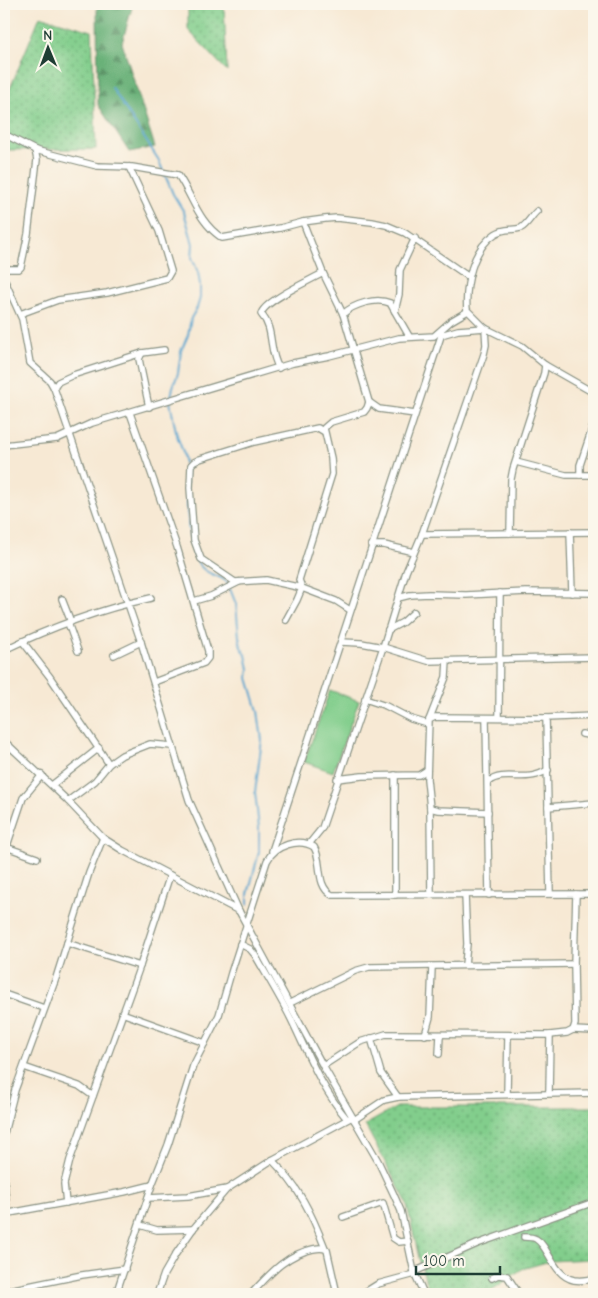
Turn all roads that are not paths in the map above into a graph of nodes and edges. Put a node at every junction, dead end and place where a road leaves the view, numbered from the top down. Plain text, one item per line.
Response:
1 (4, 134) edge
2 (35, 150) junction
3 (130, 167) junction
4 (537, 211) dead end
5 (303, 222) junction
6 (415, 238) junction
7 (4, 269) edge
8 (323, 273) junction
9 (469, 277) junction
10 (4, 279) edge
11 (395, 311) junction
12 (467, 311) junction
13 (20, 314) junction
14 (344, 314) junction
15 (485, 328) junction
16 (442, 332) junction
17 (409, 336) junction
18 (428, 336) junction
19 (437, 346) junction
20 (164, 350) dead end
21 (354, 350) junction
22 (142, 353) junction
23 (545, 365) junction
24 (280, 368) junction
25 (54, 388) junction
26 (594, 393) edge
27 (369, 402) junction
28 (149, 407) junction
29 (130, 413) junction
30 (415, 414) junction
31 (594, 423) edge
32 (324, 431) junction
33 (70, 433) junction
34 (4, 445) edge
35 (516, 462) junction
36 (580, 475) junction
37 (594, 475) edge
38 (570, 532) junction
39 (594, 532) edge
40 (510, 533) junction
41 (422, 534) junction
42 (371, 546) junction
43 (414, 552) junction
44 (239, 582) junction
45 (302, 588) junction
46 (500, 593) junction
47 (572, 593) junction
48 (594, 593) edge
49 (151, 598) dead end
50 (398, 598) junction
51 (62, 599) dead end
52 (194, 601) junction
53 (128, 604) junction
54 (350, 610) junction
55 (414, 612) dead end
56 (286, 620) dead end
57 (70, 623) junction
58 (388, 630) junction
59 (23, 642) junction
60 (142, 642) junction
61 (341, 642) junction
62 (383, 647) junction
63 (4, 650) edge
64 (78, 651) dead end
65 (114, 656) dead end
66 (594, 657) edge
67 (498, 658) junction
68 (447, 661) junction
69 (154, 682) junction
70 (365, 699) junction
71 (594, 716) edge
72 (499, 717) junction
73 (486, 718) junction
74 (546, 718) junction
75 (429, 722) junction
76 (582, 734) dead end
77 (594, 736) edge
78 (4, 742) edge
79 (172, 746) junction
80 (99, 748) junction
81 (109, 764) junction
82 (427, 770) junction
83 (548, 770) junction
84 (42, 775) junction
85 (419, 775) junction
86 (394, 776) junction
87 (337, 779) junction
88 (427, 779) junction
89 (488, 782) junction
90 (52, 785) junction
91 (68, 801) junction
92 (594, 803) edge
93 (548, 807) junction
94 (430, 808) junction
95 (488, 812) junction
96 (103, 838) junction
97 (6, 843) edge
98 (309, 844) junction
99 (272, 853) junction
100 (4, 855) edge
101 (37, 858) dead end
102 (170, 875) junction
103 (550, 893) junction
104 (576, 894) junction
105 (594, 894) edge
106 (396, 895) junction
107 (431, 895) junction
108 (464, 895) junction
109 (489, 895) junction
110 (240, 911) junction
111 (247, 924) junction
112 (67, 942) junction
113 (240, 944) junction
114 (574, 964) junction
115 (465, 965) junction
116 (140, 966) junction
117 (432, 967) junction
118 (4, 994) edge
119 (290, 1004) junction
120 (44, 1008) junction
121 (122, 1013) junction
122 (573, 1030) junction
123 (594, 1031) edge
124 (508, 1034) junction
125 (425, 1035) junction
126 (440, 1035) junction
127 (550, 1035) junction
128 (371, 1038) junction
129 (205, 1043) junction
130 (439, 1054) dead end
131 (323, 1066) junction
132 (24, 1067) junction
133 (391, 1089) junction
134 (594, 1093) edge
135 (507, 1094) junction
136 (550, 1094) junction
137 (93, 1096) junction
138 (398, 1097) junction
139 (384, 1100) junction
140 (351, 1119) junction
141 (4, 1131) edge
142 (272, 1160) junction
143 (4, 1181) edge
144 (152, 1186) junction
145 (227, 1190) junction
146 (148, 1198) junction
147 (66, 1202) junction
148 (594, 1202) edge
149 (5, 1213) edge
150 (343, 1216) dead end
151 (140, 1225) junction
152 (193, 1230) junction
153 (524, 1237) dead end
154 (408, 1241) junction
155 (325, 1248) junction
156 (125, 1269) junction
157 (415, 1273) junction
158 (492, 1278) dead end
159 (594, 1279) edge
160 (32, 1286) junction
161 (4, 1291) edge
162 (34, 1294) edge
163 (116, 1294) edge
164 (157, 1294) edge
165 (251, 1294) edge
166 (337, 1294) edge
167 (362, 1294) edge
168 (424, 1294) edge
169 (519, 1294) edge

1 - 2 street
2 - 3 street
2 - 7 street
3 - 5 street
3 - 13 street
4 - 9 street
5 - 6 street
5 - 8 street
6 - 9 street
6 - 11 street
8 - 14 street
8 - 24 street
9 - 12 street
10 - 13 street
11 - 14 street
11 - 17 street
12 - 15 street
12 - 16 street
13 - 25 street
14 - 21 street
15 - 16 street
15 - 23 street
15 - 41 street
16 - 18 street
16 - 19 street
17 - 18 street
17 - 21 street
18 - 19 street
19 - 30 street
20 - 22 street
21 - 24 street
21 - 27 street
22 - 25 street
22 - 28 street
23 - 26 street
23 - 35 street
24 - 28 street
25 - 33 street
27 - 30 street
27 - 32 street
28 - 29 street
29 - 33 street
29 - 52 street
30 - 42 street
31 - 36 street
32 - 44 street
32 - 45 street
33 - 34 street
33 - 53 street
35 - 36 street
35 - 40 street
36 - 37 street
38 - 39 street
38 - 40 street
38 - 47 street
40 - 41 street
41 - 43 street
42 - 43 street
42 - 54 street
43 - 50 street
44 - 45 street
44 - 52 street
45 - 54 street
45 - 56 street
46 - 47 street
46 - 50 street
46 - 67 street
47 - 48 street
49 - 53 street
50 - 58 street
51 - 57 street
52 - 69 street
53 - 57 street
53 - 60 street
54 - 61 street
55 - 58 street
57 - 59 street
57 - 64 street
58 - 62 street
59 - 63 street
59 - 80 street
60 - 65 street
60 - 69 street
61 - 62 street
61 - 99 street
62 - 68 street
62 - 70 street
66 - 67 street
67 - 68 street
67 - 72 street
68 - 75 street
69 - 79 street
70 - 75 street
70 - 87 street
71 - 74 street
72 - 73 street
72 - 74 street
73 - 75 street
73 - 89 street
74 - 83 street
75 - 82 street
76 - 77 street
78 - 84 street
79 - 81 street
79 - 110 street
80 - 81 street
80 - 90 street
81 - 91 street
82 - 85 street
82 - 88 street
83 - 89 street
83 - 93 street
84 - 90 street
84 - 97 street
85 - 86 street
85 - 88 street
86 - 87 street
86 - 106 street
87 - 98 street
88 - 94 street
89 - 95 street
90 - 91 street
91 - 96 street
92 - 93 street
93 - 103 street
94 - 95 street
94 - 107 street
95 - 109 street
96 - 102 street
96 - 112 street
97 - 100 street
97 - 101 street
98 - 99 street
98 - 106 street
99 - 111 street
102 - 110 street
102 - 116 street
103 - 104 street
103 - 109 street
104 - 105 street
104 - 114 street
106 - 107 street
107 - 108 street
108 - 109 street
108 - 115 street
110 - 111 street
111 - 113 street
111 - 119 street
112 - 116 street
112 - 120 street
113 - 129 street
113 - 140 street
114 - 115 street
114 - 122 street
115 - 117 street
116 - 121 street
117 - 119 street
117 - 125 street
118 - 120 street
119 - 131 street
120 - 132 street
121 - 129 street
121 - 137 street
122 - 123 street
122 - 127 street
124 - 126 street
124 - 127 street
124 - 135 street
125 - 126 street
125 - 128 street
126 - 130 street
127 - 136 street
128 - 131 street
128 - 133 street
129 - 144 street
131 - 140 street
132 - 137 street
132 - 141 street
133 - 138 street
133 - 139 street
134 - 136 street
135 - 136 street
135 - 138 street
137 - 147 street
138 - 139 street
139 - 140 street
140 - 142 street
140 - 154 street
142 - 145 street
142 - 155 street
143 - 149 street
144 - 146 street
144 - 147 street
145 - 146 street
145 - 152 street
146 - 151 street
147 - 149 street
148 - 157 street
150 - 154 street
151 - 152 street
151 - 156 street
152 - 164 street
153 - 159 street
154 - 157 street
155 - 165 street
155 - 166 street
156 - 160 street
156 - 163 street
157 - 167 street
157 - 168 street
158 - 169 street
160 - 161 street
160 - 162 street

